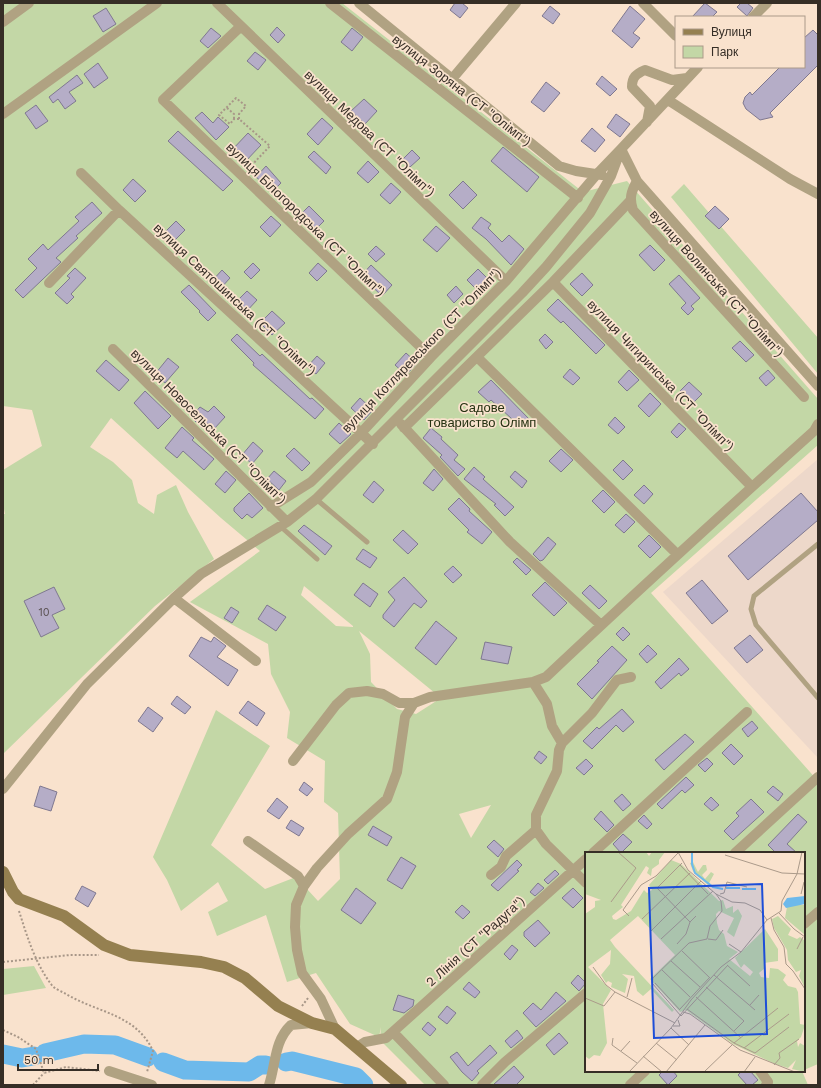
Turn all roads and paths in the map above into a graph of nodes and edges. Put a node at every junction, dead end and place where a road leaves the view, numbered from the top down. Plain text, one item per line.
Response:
1 (29, 3) edge
2 (157, 3) edge
3 (217, 3) edge
4 (330, 3) edge
5 (359, 3) edge
6 (516, 3) edge
7 (643, 3) edge
8 (767, 3) edge
9 (754, 16) edge
10 (3, 22) edge
11 (240, 27) junction
12 (675, 35) edge
13 (697, 68) edge
14 (687, 78) junction
15 (452, 79) junction
16 (672, 80) junction
17 (669, 99) junction
18 (647, 102) junction
19 (227, 108) junction
20 (3, 114) edge
21 (234, 114) junction
22 (239, 114) junction
23 (234, 119) junction
24 (239, 119) junction
25 (647, 122) junction
26 (621, 150) junction
27 (81, 173) dead end
28 (597, 174) junction
29 (243, 175) junction
30 (611, 176) junction
31 (637, 181) junction
32 (818, 194) edge
33 (578, 198) junction
34 (630, 201) junction
35 (119, 210) junction
36 (506, 281) junction
37 (553, 282) junction
38 (49, 283) dead end
39 (113, 349) dead end
40 (431, 357) junction
41 (478, 357) junction
42 (818, 386) edge
43 (804, 397) dead end
44 (396, 419) junction
45 (818, 424) edge
46 (404, 428) junction
47 (361, 433) junction
48 (373, 444) junction
49 (752, 487) junction
50 (316, 499) junction
51 (271, 507) junction
52 (283, 524) junction
53 (367, 542) dead end
54 (818, 544) edge
55 (677, 554) junction
56 (317, 559) dead end
57 (174, 598) junction
58 (601, 625) junction
59 (256, 661) dead end
60 (631, 677) dead end
61 (533, 682) junction
62 (818, 698) edge
63 (414, 703) junction
64 (747, 712) dead end
65 (562, 743) junction
66 (293, 761) dead end
67 (818, 777) edge
68 (3, 789) edge
69 (536, 830) junction
70 (248, 841) dead end
71 (594, 852) edge
72 (736, 852) edge
73 (585, 860) edge
74 (573, 870) junction
75 (3, 872) edge
76 (491, 875) dead end
77 (585, 882) edge
78 (304, 886) junction
79 (13, 892) junction
80 (818, 912) edge
81 (805, 923) edge
82 (100, 955) dead end
83 (36, 959) junction
84 (3, 962) edge
85 (313, 990) junction
86 (585, 994) edge
87 (296, 1016) junction
88 (312, 1023) junction
89 (335, 1029) junction
90 (3, 1030) edge
91 (393, 1032) junction
92 (357, 1047) junction
93 (109, 1071) joint
94 (644, 1072) edge
95 (761, 1072) edge
96 (44, 1073) junction
97 (140, 1082) junction
98 (33, 1085) edge
99 (152, 1085) edge
100 (269, 1085) edge
101 (401, 1085) edge
102 (444, 1085) edge
103 (482, 1085) edge
104 (630, 1085) edge
105 (766, 1085) edge

1 - 10 street
2 - 20 street
3 - 11 street, вулиця Медова (СТ "Олімп")
4 - 33 street, вулиця Зоряна (СТ "Олімп")
5 - 15 street
6 - 15 street
7 - 12 street
8 - 9 street
11 - 29 street, вулиця Білогородська (СТ "Олімп")
11 - 36 street, вулиця Медова (СТ "Олімп")
13 - 14 street, вулиця Котляревського (СТ "Олімп")
14 - 16 street
14 - 17 street, вулиця Котляревського (СТ "Олімп")
15 - 28 street
16 - 17 street
16 - 18 street
17 - 18 street
17 - 25 street, вулиця Котляревського (СТ "Олімп")
17 - 32 street
18 - 25 street
19 - 21 path
19 - 22 path
19 - 23 path
21 - 22 path
21 - 23 path
22 - 24 path
23 - 24 path
24 - 29 path
25 - 26 street, вулиця Котляревського (СТ "Олімп")
26 - 28 street, вулиця Котляревського (СТ "Олімп")
26 - 30 street
26 - 31 street
27 - 35 street, вулиця Святошинська (СТ "Олімп")
28 - 30 street
28 - 33 street, вулиця Котляревського (СТ "Олімп")
29 - 40 street, вулиця Білогородська (СТ "Олімп")
30 - 44 street
31 - 34 street
31 - 42 street
33 - 36 street, вулиця Котляревського (СТ "Олімп")
34 - 37 street
34 - 43 street, вулиця Волинська (СТ "Олімп")
35 - 38 street
35 - 47 street, вулиця Святошинська (СТ "Олімп")
36 - 40 street, вулиця Котляревського (СТ "Олімп")
37 - 41 street
37 - 49 street, вулиця Чигиринська (СТ "Олімп")
39 - 51 street, вулиця Новосельська (СТ "Олімп")
40 - 47 street, вулиця Котляревського (СТ "Олімп")
41 - 46 street
41 - 55 street
44 - 46 street
44 - 48 street
45 - 49 street
46 - 58 street
47 - 48 street, вулиця Святошинська (СТ "Олімп")
47 - 51 street, вулиця Котляревського (СТ "Олімп")
48 - 50 street
49 - 55 street
50 - 52 street
50 - 53 lane
51 - 52 street, вулиця Новосельська (СТ "Олімп")
52 - 56 lane
52 - 57 street
54 - 62 lane
55 - 58 street
57 - 59 street
57 - 68 street
58 - 61 street
60 - 65 street
61 - 63 street
61 - 65 street
63 - 66 street
63 - 78 street
64 - 71 street
65 - 69 street
67 - 72 street
69 - 74 street
69 - 76 street
70 - 78 street
73 - 74 street, 2 Лінія (СТ "Радуга")
74 - 77 street
74 - 91 street, 2 Лінія (СТ "Радуга")
75 - 79 street
78 - 85 street
79 - 83 path
79 - 87 street
80 - 81 street
82 - 83 path
83 - 84 path
83 - 97 path
85 - 87 path
85 - 89 street
86 - 103 street
87 - 88 street
88 - 89 street
88 - 100 street
89 - 92 street
90 - 96 path
91 - 92 street, 2 Лінія (СТ "Радуга")
91 - 102 street
92 - 101 street
93 - 96 path
93 - 97 street
94 - 104 street
95 - 105 street
96 - 98 path
97 - 99 street

